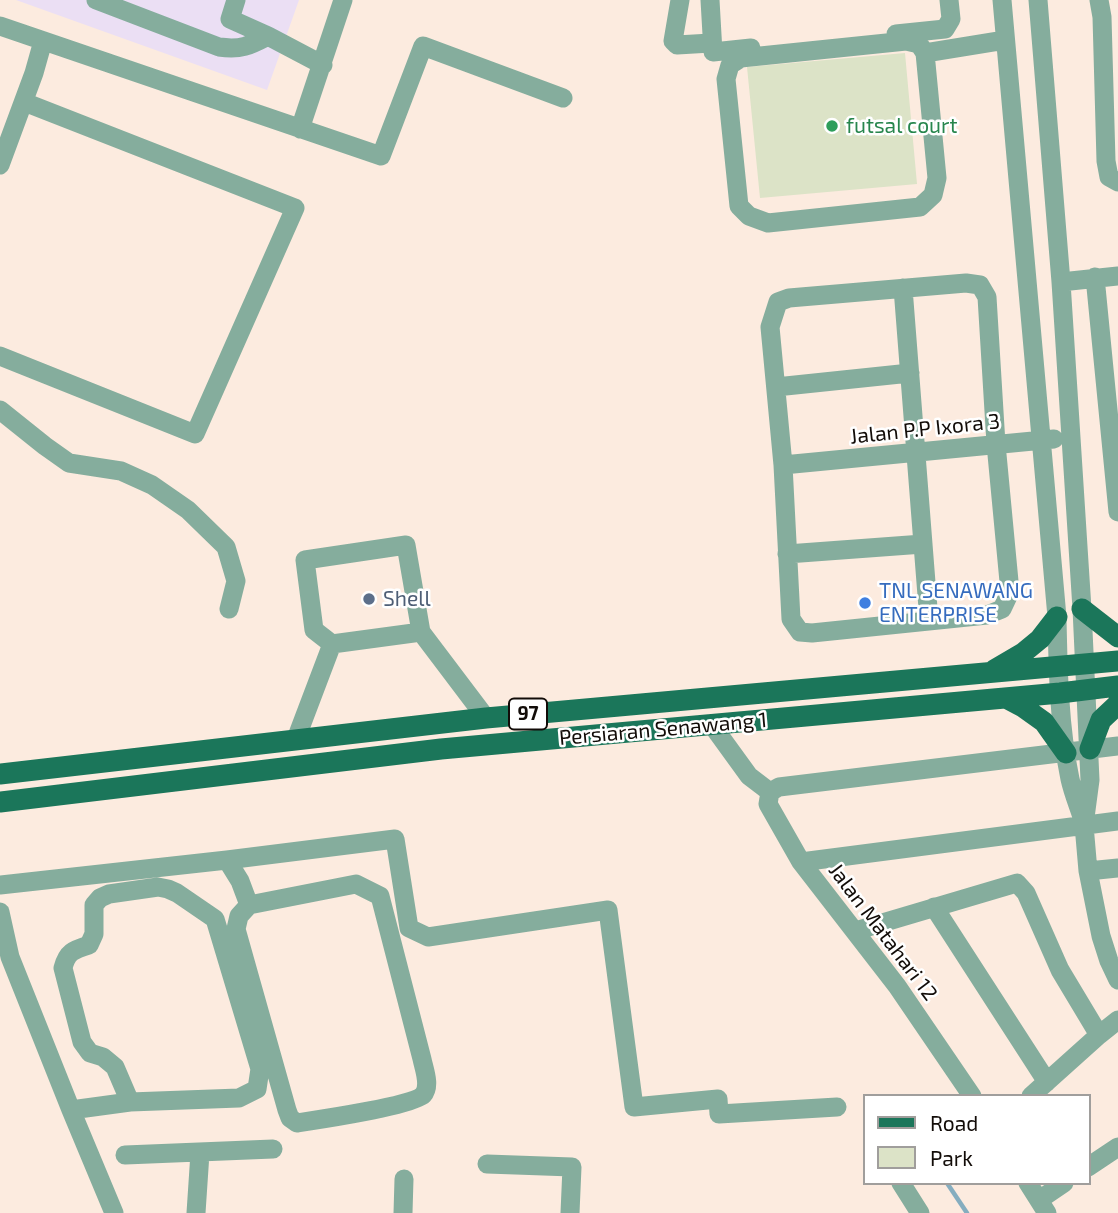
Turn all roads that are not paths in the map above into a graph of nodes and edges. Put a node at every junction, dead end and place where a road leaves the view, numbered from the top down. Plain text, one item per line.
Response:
1 (96, 0) edge
2 (236, 0) edge
3 (343, 0) edge
4 (680, 0) edge
5 (710, 0) edge
6 (949, 0) edge
7 (1002, 0) edge
8 (1038, 0) edge
9 (1106, 10) edge
10 (0, 26) edge
11 (268, 36) junction
12 (1005, 40) junction
13 (43, 41) junction
14 (711, 43) junction
15 (925, 53) junction
16 (323, 65) junction
17 (563, 98) dead end
18 (24, 102) junction
19 (300, 129) junction
20 (5, 135) edge
21 (0, 165) edge
22 (1118, 182) edge
23 (1118, 276) edge
24 (1095, 277) junction
25 (1061, 282) junction
26 (903, 288) junction
27 (0, 356) edge
28 (910, 373) junction
29 (776, 387) junction
30 (0, 410) edge
31 (1071, 437) junction
32 (1042, 440) junction
33 (996, 444) junction
34 (916, 452) junction
35 (783, 465) junction
36 (1118, 512) edge
37 (923, 544) junction
38 (787, 554) junction
39 (229, 609) dead end
40 (1082, 609) junction
41 (1057, 617) junction
42 (929, 621) junction
43 (421, 632) junction
44 (1118, 638) edge
45 (331, 644) junction
46 (1118, 661) edge
47 (1084, 663) junction
48 (1058, 666) junction
49 (989, 673) junction
50 (1118, 686) edge
51 (1085, 689) junction
52 (1059, 693) junction
53 (1006, 698) junction
54 (1118, 704) edge
55 (486, 718) junction
56 (712, 725) junction
57 (296, 739) junction
58 (1118, 746) edge
59 (1090, 749) junction
60 (1066, 753) junction
61 (5, 771) edge
62 (770, 792) junction
63 (31, 800) junction
64 (0, 802) edge
65 (0, 820) edge
66 (1118, 821) edge
67 (1084, 825) junction
68 (227, 860) junction
69 (801, 862) junction
70 (1118, 868) edge
71 (1088, 871) junction
72 (0, 885) edge
73 (249, 905) junction
74 (934, 907) junction
75 (0, 912) edge
76 (855, 931) junction
77 (1113, 961) edge
78 (1118, 980) edge
79 (1118, 1020) edge
80 (1099, 1035) junction
81 (1047, 1082) junction
82 (971, 1094) edge
83 (1033, 1094) edge
84 (130, 1102) junction
85 (837, 1107) dead end
86 (71, 1110) junction
87 (1118, 1147) edge
88 (273, 1149) dead end
89 (200, 1153) junction
90 (125, 1155) dead end
91 (486, 1164) dead end
92 (1090, 1166) edge
93 (404, 1179) dead end
94 (902, 1185) edge
95 (1029, 1185) edge
96 (1062, 1185) edge
97 (1043, 1207) edge
98 (114, 1213) edge
99 (196, 1213) edge
100 (403, 1213) edge
101 (570, 1213) edge
102 (920, 1213) edge

1 - 11 street
2 - 11 street
3 - 16 street
4 - 14 street
5 - 14 street
6 - 14 street
7 - 12 street
8 - 25 street
9 - 22 street
10 - 13 street
11 - 16 street
12 - 15 street
12 - 32 street
13 - 18 street
13 - 19 street
15 - 15 street
16 - 19 street
17 - 19 street
18 - 20 street
18 - 27 street
20 - 21 street
23 - 24 street
24 - 25 street
24 - 36 street
25 - 31 street
26 - 28 street
26 - 29 street
26 - 33 street
28 - 29 street
28 - 34 street
29 - 35 street
30 - 39 street
31 - 32 street, Jalan P.P Ixora 3
31 - 40 street
32 - 33 street, Jalan P.P Ixora 3
32 - 41 street
33 - 34 street, Jalan P.P Ixora 3
33 - 42 street
34 - 35 street, Jalan P.P Ixora 3
34 - 37 street
35 - 38 street
37 - 38 street
37 - 42 street
38 - 42 street
40 - 44 main road
40 - 47 street
41 - 48 street
41 - 49 main road
43 - 45 street
43 - 45 street
43 - 55 street
45 - 57 street
46 - 47 main road, Persiaran Senawang 1 / 97
47 - 48 main road, Persiaran Senawang 1 / 97
47 - 51 street
48 - 49 main road, Persiaran Senawang 1 / 97
48 - 52 street
49 - 55 main road, Persiaran Senawang 1 / 97
50 - 51 main road, Persiaran Senawang 1 / 97
51 - 52 main road, Persiaran Senawang 1 / 97
51 - 59 street
52 - 53 main road, Persiaran Senawang 1 / 97
52 - 60 street
53 - 56 main road, Persiaran Senawang 1 / 97
53 - 60 main road
54 - 59 main road
55 - 57 main road, Persiaran Senawang 1 / 97
56 - 62 street
56 - 63 main road, Persiaran Senawang 1 / 97
57 - 61 main road, Persiaran Senawang 1 / 97
58 - 59 street
59 - 60 street
59 - 67 street
60 - 62 street
60 - 67 street
62 - 69 street, Jalan Matahari 12
63 - 64 main road, Persiaran Senawang 1 / 97
63 - 65 main road
66 - 67 street
67 - 69 street
67 - 71 street
68 - 72 street
68 - 73 street
68 - 85 street
69 - 76 street, Jalan Matahari 12
70 - 71 street
71 - 77 street
73 - 73 street
74 - 76 street
74 - 80 street
74 - 81 street
75 - 86 street
76 - 82 street, Jalan Matahari 12
77 - 78 street
79 - 80 street
80 - 81 street
81 - 83 street
84 - 84 street
84 - 86 street
86 - 98 street
87 - 92 street
88 - 89 street
89 - 90 street
89 - 99 street
91 - 101 street
93 - 100 street
94 - 102 street
95 - 97 street
96 - 97 street

